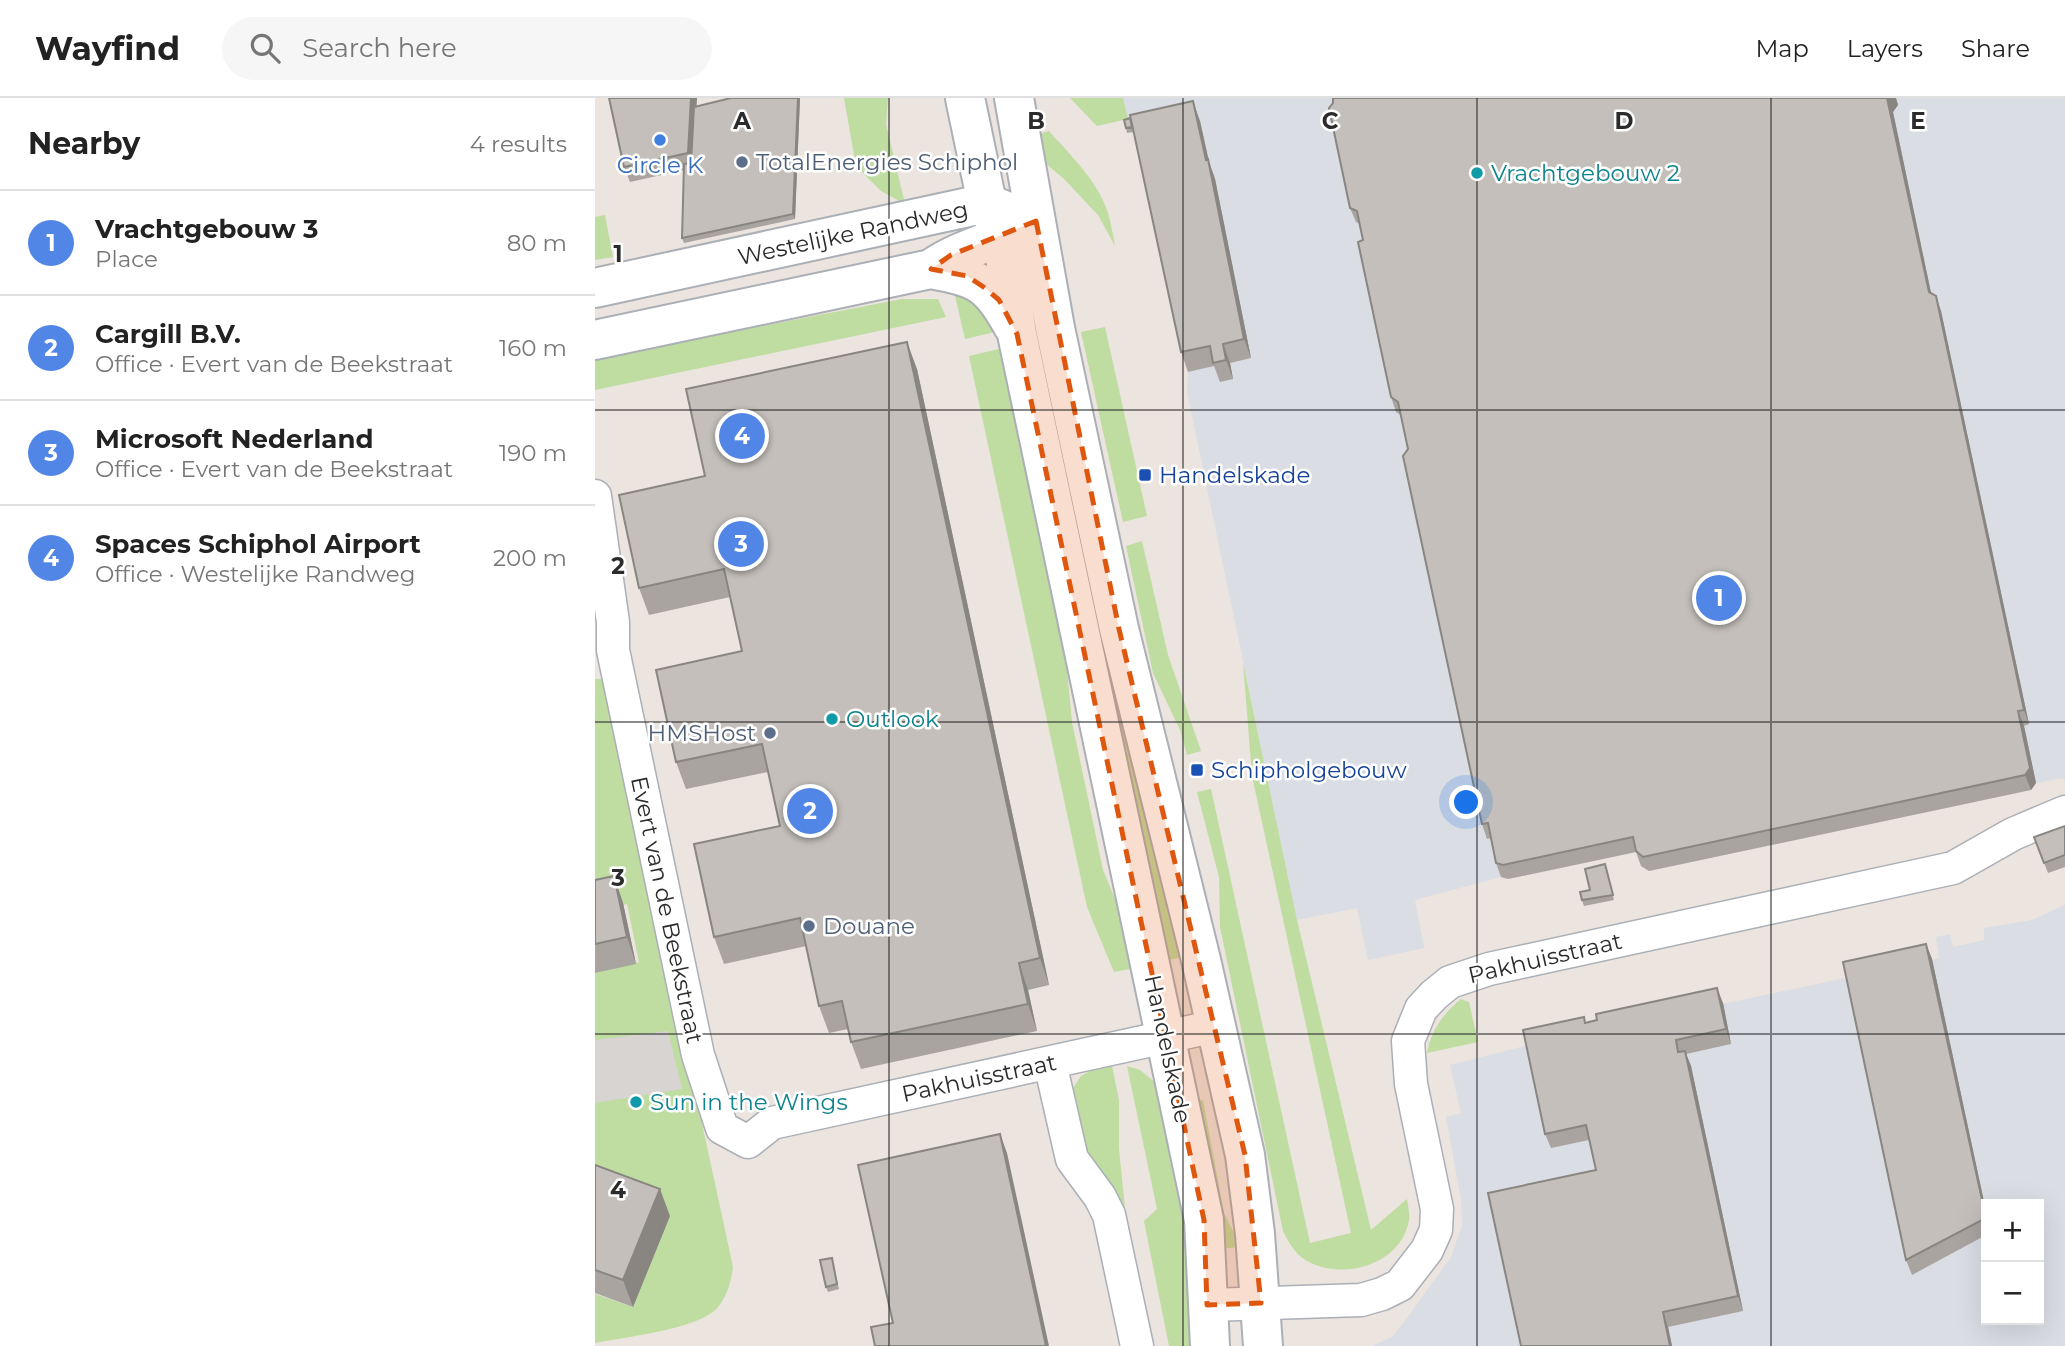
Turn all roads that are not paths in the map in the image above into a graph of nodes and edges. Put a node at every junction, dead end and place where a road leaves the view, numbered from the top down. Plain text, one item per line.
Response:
1 (965, 98) edge
2 (1014, 98) edge
3 (994, 221) junction
4 (1036, 221) junction
5 (930, 269) junction
6 (595, 288) edge
7 (1017, 334) junction
8 (595, 340) edge
9 (595, 496) edge
10 (2065, 812) edge
11 (1216, 1026) junction
12 (1165, 1037) junction
13 (1050, 1062) junction
14 (748, 1142) joint
15 (1261, 1303) junction
16 (1207, 1305) junction
17 (1137, 1346) edge
18 (1209, 1346) edge
19 (1263, 1346) edge

1 - 3 street, Handelskade
2 - 4 street
3 - 4 street, Westelijke Randweg
3 - 5 street, Westelijke Randweg
3 - 6 street, Westelijke Randweg
3 - 7 street, Handelskade
4 - 11 street
5 - 7 street, Westelijke Randweg
5 - 8 street, Westelijke Randweg
7 - 12 street, Handelskade
9 - 14 street, Evert van de Beekstraat
10 - 15 street, Pakhuisstraat
11 - 12 street, Pakhuisstraat
11 - 15 street
12 - 13 street, Pakhuisstraat
12 - 16 street, Handelskade
13 - 14 street, Pakhuisstraat
13 - 17 street
15 - 16 street, Pakhuisstraat
15 - 19 street
16 - 18 street, Handelskade

